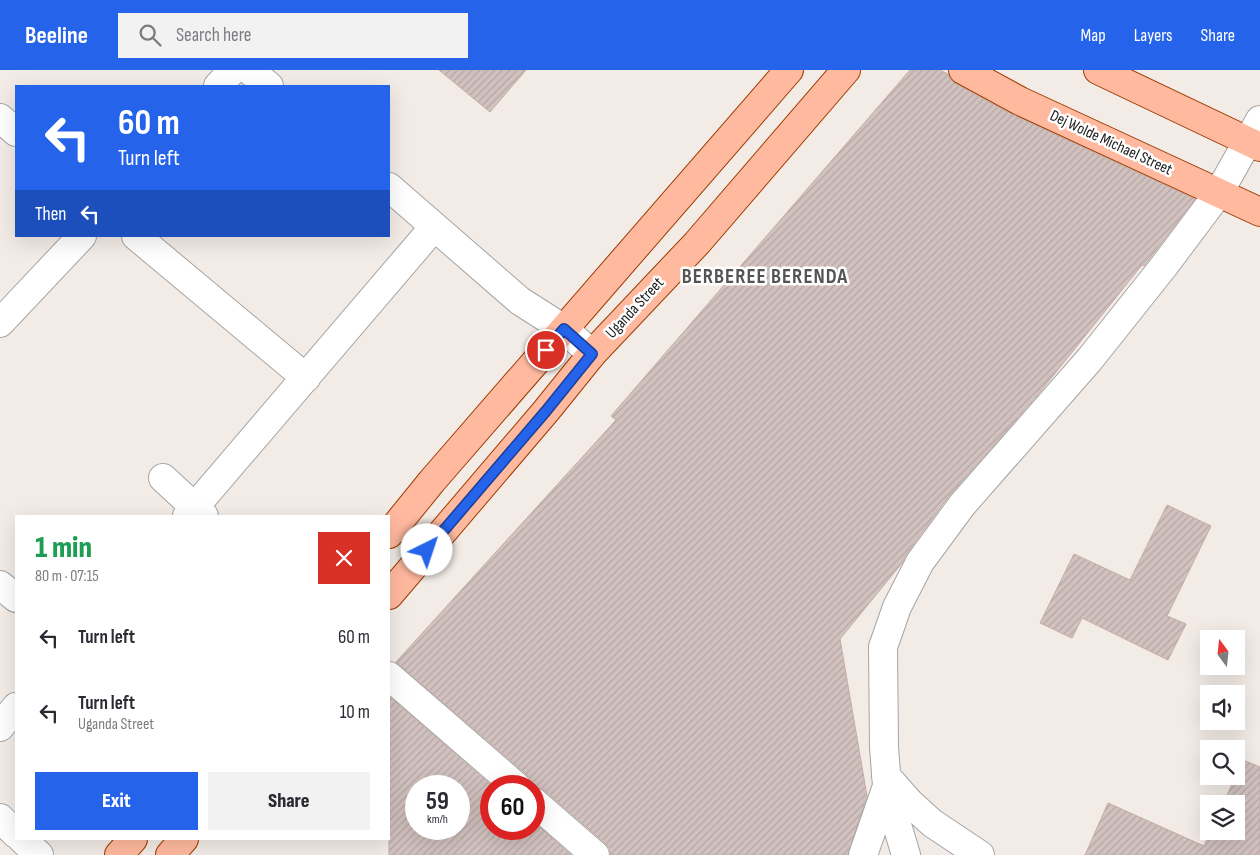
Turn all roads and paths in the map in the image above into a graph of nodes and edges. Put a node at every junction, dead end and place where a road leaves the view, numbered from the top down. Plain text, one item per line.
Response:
1 (233, 70) edge
2 (249, 70) edge
3 (789, 70) edge
4 (846, 70) edge
5 (964, 70) edge
6 (1098, 70) edge
7 (219, 85) edge
8 (268, 85) edge
9 (0, 118) edge
10 (15, 131) edge
11 (1256, 136) edge
12 (390, 188) edge
13 (1218, 194) junction
14 (1260, 212) edge
15 (434, 227) junction
16 (81, 237) edge
17 (137, 237) edge
18 (0, 323) edge
19 (564, 329) junction
20 (592, 354) junction
21 (306, 378) junction
22 (163, 478) dead end
23 (195, 513) edge
24 (390, 533) edge
25 (0, 585) edge
26 (390, 594) edge
27 (15, 597) edge
28 (390, 677) edge
29 (15, 709) edge
30 (0, 727) edge
31 (503, 775) edge
32 (886, 781) junction
33 (545, 812) edge
34 (0, 818) edge
35 (15, 833) edge
36 (23, 840) edge
37 (132, 840) edge
38 (183, 840) edge
39 (39, 855) edge
40 (119, 855) edge
41 (170, 855) edge
42 (595, 855) edge
43 (863, 855) edge
44 (906, 855) edge
45 (980, 855) edge

1 - 7 street
2 - 8 street
3 - 19 main road
4 - 20 main road, Uganda Street
5 - 13 main road, Dej Wolde Michael Street
6 - 11 main road
9 - 10 street
11 - 13 street
12 - 15 street
13 - 14 main road, Dej Wolde Michael Street
13 - 32 street
15 - 19 street
15 - 21 street
16 - 18 street
17 - 21 street
19 - 20 street
19 - 24 main road
20 - 26 main road, Uganda Street
21 - 23 street
22 - 23 street
25 - 27 street
28 - 31 street
29 - 30 street
32 - 43 street
32 - 44 street
32 - 45 street
33 - 42 street
34 - 35 street
36 - 39 street
37 - 40 main road
38 - 41 main road

